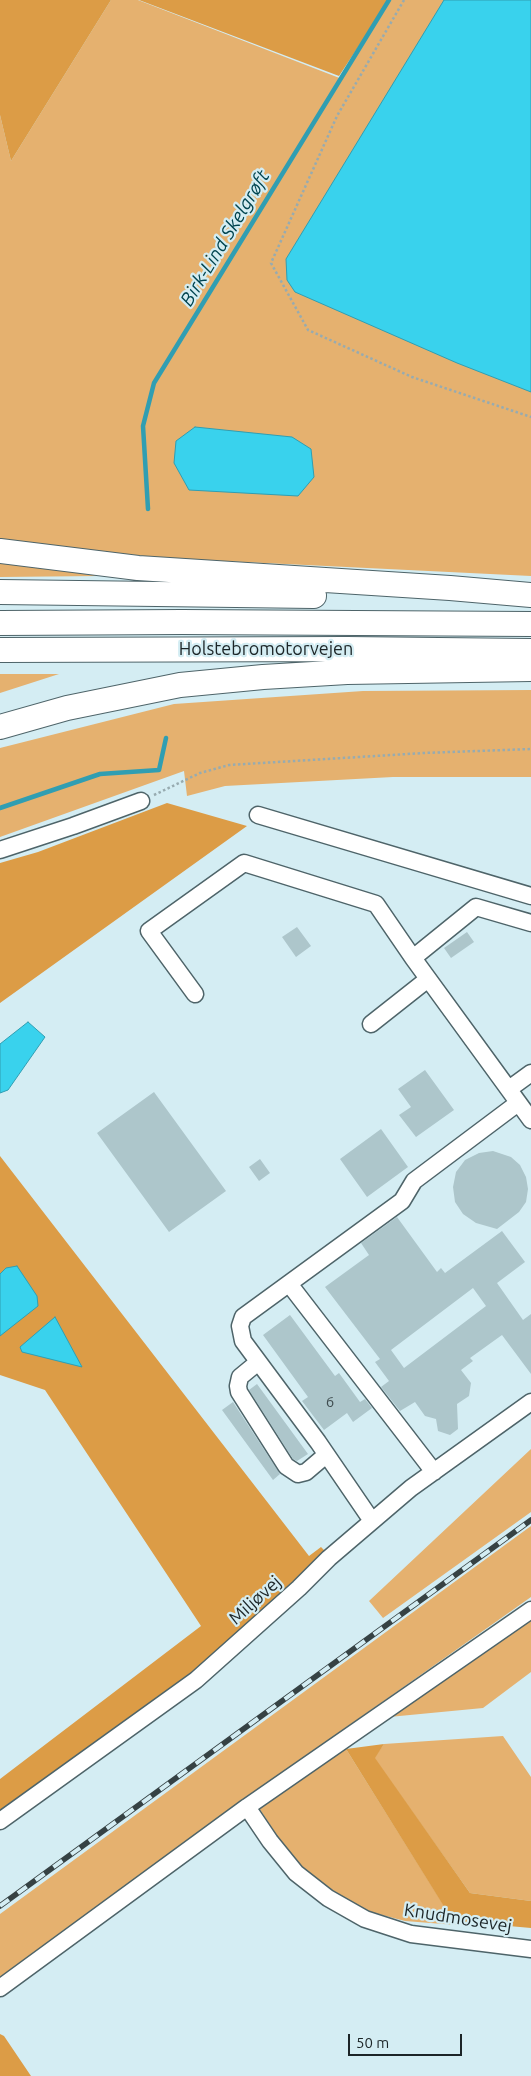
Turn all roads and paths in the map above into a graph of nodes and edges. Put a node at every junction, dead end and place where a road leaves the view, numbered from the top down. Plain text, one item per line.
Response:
1 (404, 0) edge
2 (531, 417) edge
3 (0, 551) edge
4 (0, 592) edge
5 (531, 597) edge
6 (0, 623) edge
7 (531, 624) edge
8 (0, 650) edge
9 (531, 651) edge
10 (531, 669) edge
11 (0, 727) edge
12 (531, 748) edge
13 (141, 801) joint
14 (258, 815) dead end
15 (0, 850) edge
16 (531, 896) edge
17 (531, 923) edge
18 (413, 958) junction
19 (428, 979) junction
20 (196, 994) dead end
21 (371, 1024) dead end
22 (531, 1074) edge
23 (509, 1089) junction
24 (518, 1103) junction
25 (531, 1120) edge
26 (290, 1285) junction
27 (257, 1363) junction
28 (531, 1402) edge
29 (326, 1455) junction
30 (434, 1472) junction
31 (372, 1521) junction
32 (531, 1610) edge
33 (247, 1807) junction
34 (0, 1821) edge
35 (531, 1949) edge
36 (0, 1988) edge

1 - 2 path
3 - 5 highway
4 - 5 highway
6 - 7 highway, Holstebromotorvejen
8 - 9 highway, Holstebromotorvejen
10 - 11 highway
12 - 13 path
13 - 15 street
14 - 16 street
17 - 18 street
18 - 19 street
18 - 20 street
19 - 21 street
19 - 23 street
22 - 23 street
23 - 24 street
24 - 25 street
24 - 26 street
26 - 27 street
26 - 30 street
27 - 29 street
27 - 29 street
28 - 30 street, Miljøvej
29 - 31 street
30 - 31 street, Miljøvej
31 - 34 street, Miljøvej
32 - 33 street
33 - 35 street, Knudmosevej
33 - 36 street

